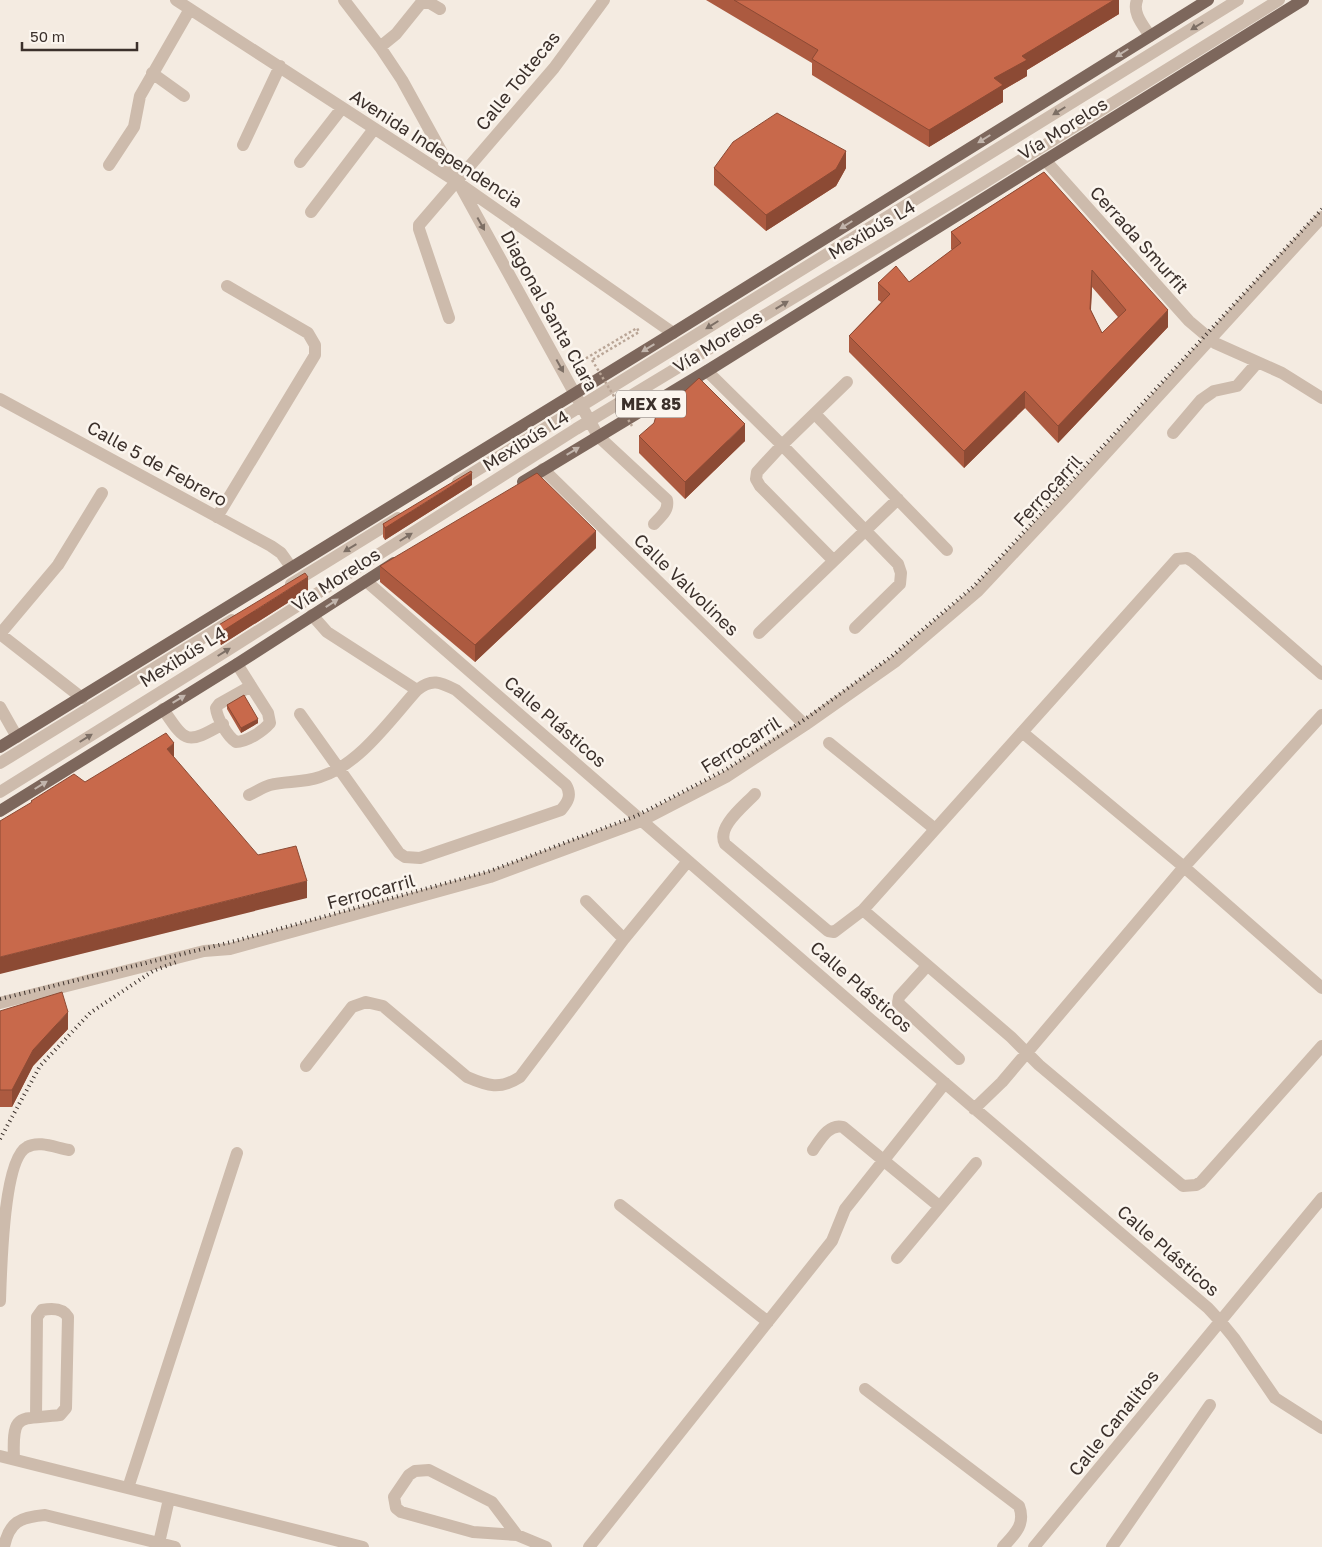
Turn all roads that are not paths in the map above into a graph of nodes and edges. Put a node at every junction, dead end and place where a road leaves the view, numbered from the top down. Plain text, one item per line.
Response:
1 (176, 0) edge
2 (344, 0) edge
3 (604, 0) edge
4 (1137, 0) edge
5 (1208, 0) edge
6 (1238, 0) edge
7 (1279, 0) edge
8 (1303, 0) edge
9 (190, 9) junction
10 (440, 9) dead end
11 (1150, 36) junction
12 (380, 47) junction
13 (280, 66) junction
14 (152, 73) junction
15 (184, 96) dead end
16 (342, 108) junction
17 (374, 129) junction
18 (243, 145) dead end
19 (1045, 160) junction
20 (300, 162) dead end
21 (109, 165) dead end
22 (458, 182) junction
23 (311, 212) dead end
24 (1322, 217) edge
25 (227, 286) dead end
26 (450, 318) dead end
27 (673, 333) junction
28 (1210, 340) junction
29 (1257, 363) junction
30 (706, 371) junction
31 (847, 382) dead end
32 (574, 393) junction
33 (1322, 398) edge
34 (0, 399) edge
35 (581, 406) junction
36 (815, 414) junction
37 (589, 421) junction
38 (1172, 432) dead end
39 (598, 436) junction
40 (782, 445) junction
41 (543, 469) junction
42 (444, 490) edge
43 (509, 490) edge
44 (102, 493) dead end
45 (898, 499) junction
46 (410, 511) edge
47 (217, 517) junction
48 (654, 524) dead end
49 (865, 529) junction
50 (947, 550) dead end
51 (408, 554) edge
52 (833, 560) junction
53 (292, 567) junction
54 (366, 581) junction
55 (284, 588) edge
56 (241, 614) edge
57 (312, 616) junction
58 (855, 628) dead end
59 (759, 633) dead end
60 (0, 634) edge
61 (237, 664) junction
62 (1322, 674) edge
63 (251, 686) junction
64 (417, 690) junction
65 (82, 698) junction
66 (0, 707) edge
67 (163, 709) junction
68 (300, 714) dead end
69 (1322, 716) edge
70 (223, 724) junction
71 (805, 725) junction
72 (1022, 732) junction
73 (17, 737) junction
74 (830, 743) dead end
75 (0, 747) edge
76 (0, 763) edge
77 (337, 768) junction
78 (0, 792) edge
79 (755, 794) dead end
80 (249, 795) dead end
81 (0, 811) edge
82 (641, 821) junction
83 (935, 829) junction
84 (688, 861) junction
85 (1184, 868) junction
86 (586, 901) dead end
87 (863, 910) junction
88 (624, 939) junction
89 (927, 966) junction
90 (1322, 988) edge
91 (0, 1003) edge
92 (1322, 1046) edge
93 (1027, 1053) junction
94 (960, 1059) dead end
95 (306, 1066) dead end
96 (945, 1083) junction
97 (974, 1109) junction
98 (69, 1150) dead end
99 (812, 1150) dead end
100 (237, 1153) dead end
101 (883, 1160) junction
102 (976, 1162) dead end
103 (1322, 1198) edge
104 (620, 1205) dead end
105 (939, 1206) junction
106 (897, 1258) dead end
107 (0, 1301) edge
108 (1220, 1321) junction
109 (768, 1322) junction
110 (865, 1389) dead end
111 (1210, 1405) dead end
112 (36, 1417) junction
113 (1322, 1428) edge
114 (0, 1456) edge
115 (14, 1459) junction
116 (128, 1488) junction
117 (169, 1499) junction
118 (517, 1535) junction
119 (135, 1542) edge
120 (159, 1543) junction
121 (4, 1547) edge
122 (175, 1547) edge
123 (363, 1547) edge
124 (546, 1547) edge
125 (589, 1547) edge
126 (1003, 1547) edge
127 (1034, 1547) edge
128 (1112, 1547) edge

1 - 9 street, Avenida Independencia
2 - 12 street, Diagonal Santa Clara
3 - 22 street, Calle Toltecas
4 - 11 street
5 - 11 main road, Vía Morelos / MEX 85
6 -> 35 street, Mexibús L4
37 -> 7 street, Mexibús L4
8 - 19 main road, Vía Morelos / MEX 85
9 - 13 street, Avenida Independencia
9 - 14 street
10 - 12 street
11 -> 27 main road, Vía Morelos / MEX 85
12 - 22 street, Diagonal Santa Clara
13 - 16 street, Avenida Independencia
13 - 18 street
14 - 15 street
14 - 21 street
16 - 17 street, Avenida Independencia
16 - 20 street
17 - 22 street, Avenida Independencia
17 - 23 street
19 - 28 street, Cerrada Smurfit
19 - 30 main road, Vía Morelos / MEX 85
22 - 26 street, Calle Toltecas
22 - 27 street, Avenida Independencia
22 -> 32 street, Diagonal Santa Clara
24 - 28 street, Ferrocarril
25 - 47 street
27 -> 32 main road, Vía Morelos / MEX 85
28 - 29 street, Cerrada Smurfit
28 - 71 street, Ferrocarril
29 - 33 street, Cerrada Smurfit
29 - 38 street
30 - 39 main road, Vía Morelos / MEX 85
30 - 40 street
31 - 36 street
32 - 35 street, Diagonal Santa Clara
32 - 53 main road, Vía Morelos / MEX 85
34 - 47 street, Calle 5 de Febrero
35 - 37 street, Diagonal Santa Clara
35 - 42 street, Mexibús L4
36 - 40 street
36 - 45 street
37 - 39 street, Diagonal Santa Clara
78 -> 37 street, Mexibús L4
41 -> 39 main road, Vía Morelos / MEX 85
39 - 48 street, Diagonal Santa Clara
40 - 49 street
40 - 52 street
41 - 43 main road, Vía Morelos / MEX 85
41 - 71 street, Calle Valvolines
44 - 60 street
45 - 49 street
45 - 50 street
46 -> 55 street
47 - 53 street, Calle 5 de Febrero
49 - 52 street
49 - 58 street
51 - 54 main road, Vía Morelos
52 - 59 street
53 - 65 main road, Vía Morelos / MEX 85
57 -> 54 main road, Vía Morelos
54 - 82 street, Calle Plásticos
56 - 76 street, Mexibús L4
57 - 61 main road, Vía Morelos
57 - 64 street
60 - 65 street
61 - 63 street
67 -> 61 main road, Vía Morelos
62 - 72 street
63 - 70 street
63 - 70 street
64 - 77 street
64 - 77 street
65 - 73 main road, Vía Morelos / MEX 85
66 - 73 street
67 - 70 street
81 -> 67 main road, Vía Morelos
68 - 77 street
69 - 85 street
71 - 82 street, Ferrocarril
72 - 83 street
72 - 85 street
73 - 75 main road, Vía Morelos / MEX 85
74 - 83 street
77 - 80 street
79 - 87 street
82 - 84 street, Calle Plásticos
82 - 91 street, Ferrocarril
83 - 87 street
84 - 88 street
84 - 96 street, Calle Plásticos
85 - 90 street
85 - 93 street
86 - 88 street
87 - 89 street
88 - 95 street
89 - 93 street
89 - 94 street
92 - 93 street
93 - 97 street
96 - 97 street, Calle Plásticos
96 - 101 street
97 - 108 street, Calle Plásticos
98 - 107 street
99 - 101 street
100 - 116 street
101 - 105 street
101 - 109 street
102 - 105 street
103 - 108 street, Calle Canalitos
104 - 109 street
105 - 106 street
108 - 113 street, Calle Plásticos
108 - 127 street, Calle Canalitos
109 - 125 street
110 - 126 street
111 - 128 street
112 - 112 street
112 - 115 street
114 - 115 street
115 - 116 street
116 - 117 street
117 - 120 street
117 - 123 street
118 - 118 street
118 - 124 street
119 - 120 street
119 - 121 street
120 - 122 street

